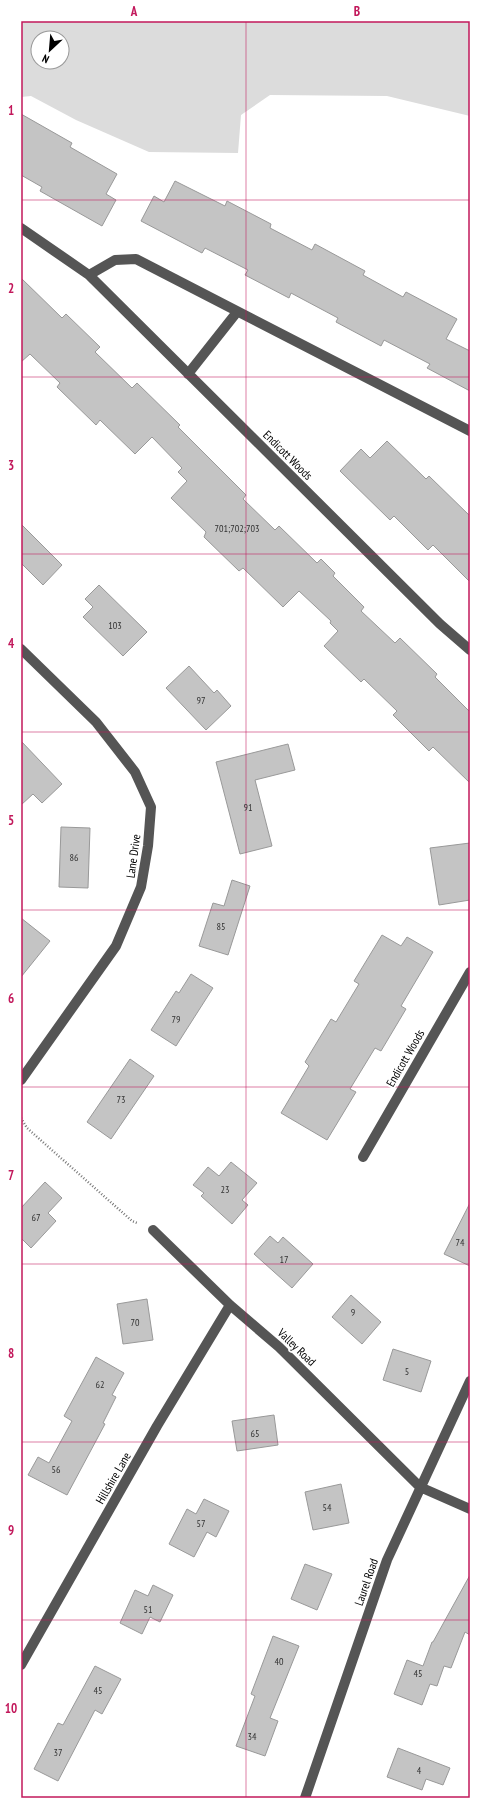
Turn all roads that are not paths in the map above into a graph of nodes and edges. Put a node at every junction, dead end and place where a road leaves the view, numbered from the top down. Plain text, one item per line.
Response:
1 (21, 228) edge
2 (89, 275) junction
3 (236, 312) junction
4 (188, 374) junction
5 (470, 431) edge
6 (21, 649) edge
7 (470, 650) edge
8 (470, 972) edge
9 (21, 1080) edge
10 (363, 1156) dead end
11 (153, 1230) road end
12 (230, 1305) junction
13 (470, 1381) edge
14 (420, 1487) junction
15 (470, 1509) edge
16 (21, 1665) edge
17 (307, 1797) edge

1 - 2 street, Endicott Woods
2 - 3 street
2 - 4 street, Endicott Woods
3 - 4 street
3 - 5 street
4 - 7 street, Endicott Woods
6 - 9 street, Lane Drive
8 - 10 street, Endicott Woods
11 - 12 street, Valley Road
12 - 14 street, Valley Road
12 - 16 street, Hillshire Lane
13 - 14 street, Laurel Road
14 - 15 street
14 - 17 street, Laurel Road

